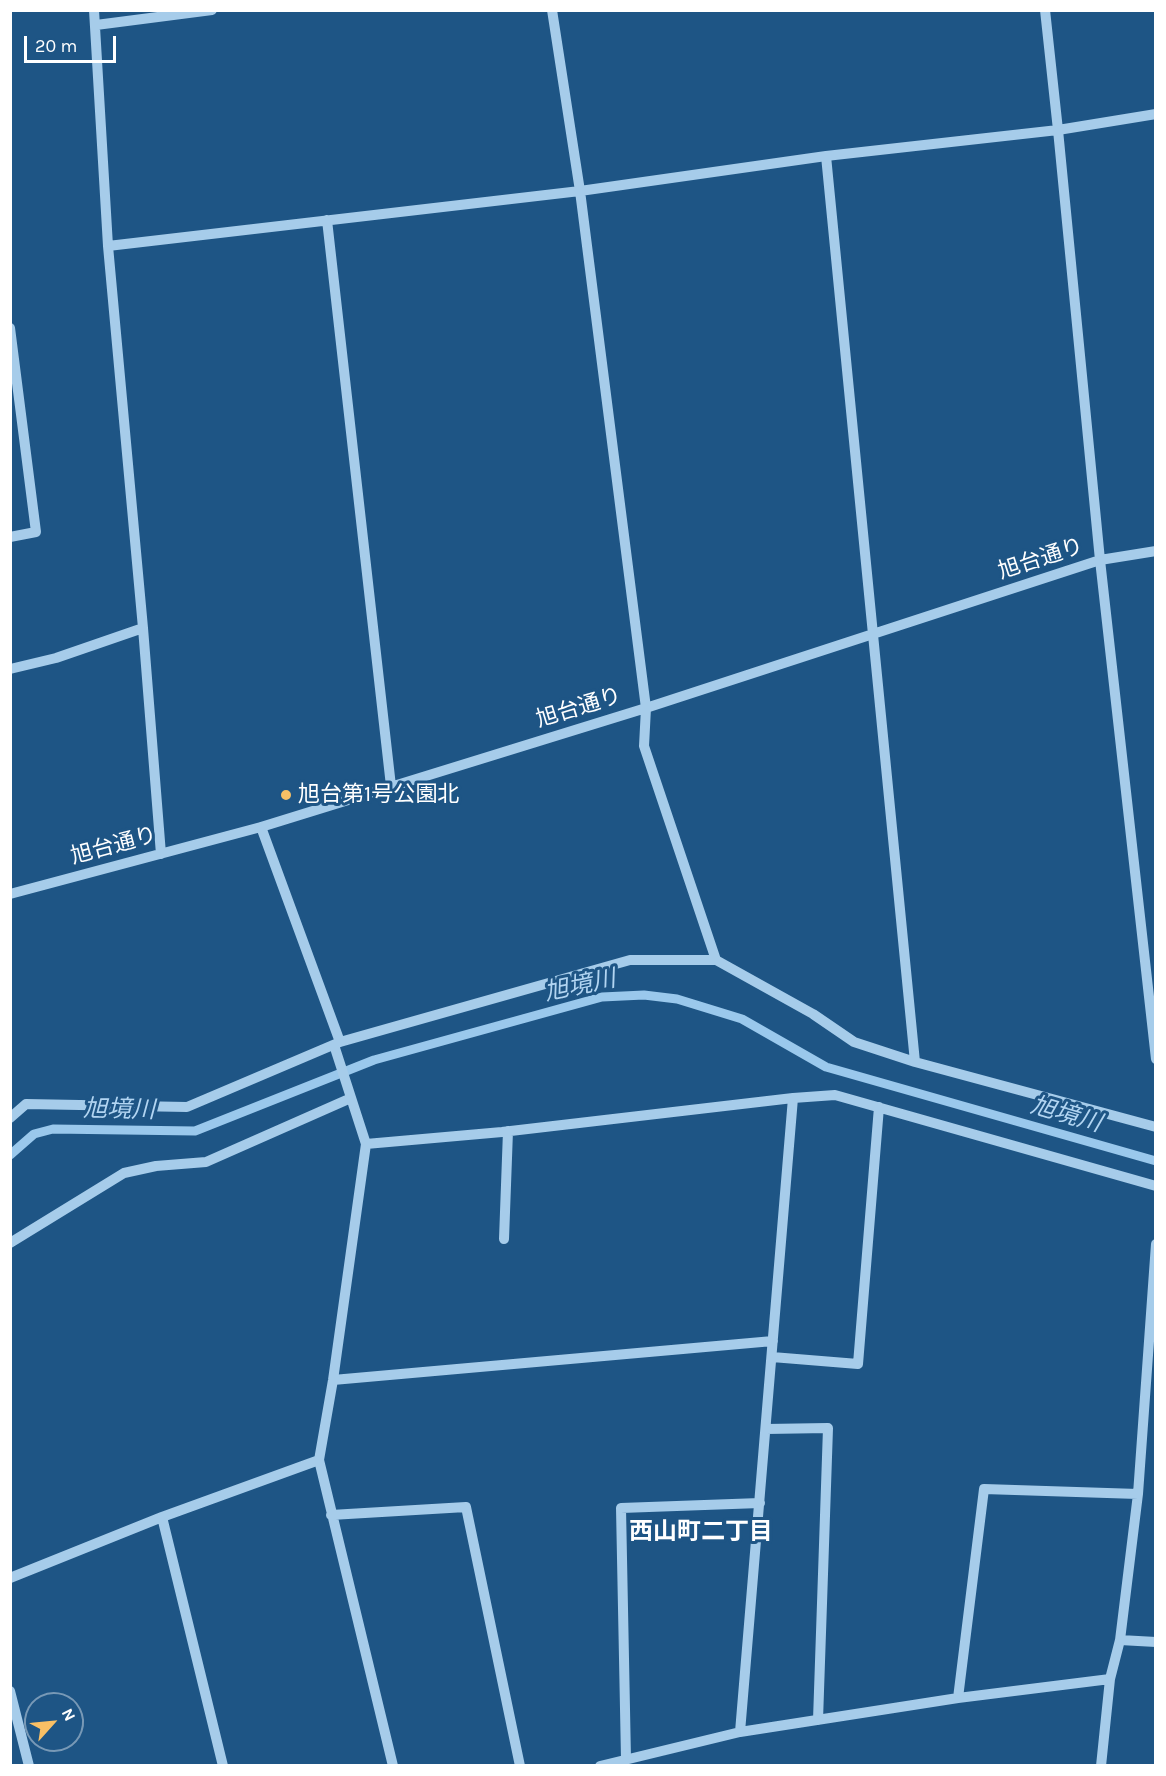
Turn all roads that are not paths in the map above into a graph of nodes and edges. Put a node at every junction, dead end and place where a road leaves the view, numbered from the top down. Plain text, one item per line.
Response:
1 (94, 10) edge
2 (212, 10) edge
3 (552, 10) edge
4 (1045, 10) edge
5 (96, 25) junction
6 (1155, 114) edge
7 (1058, 130) junction
8 (826, 156) junction
9 (580, 191) junction
10 (327, 220) junction
11 (108, 246) junction
12 (10, 328) edge
13 (10, 537) edge
14 (1155, 551) edge
15 (1100, 560) junction
16 (143, 628) junction
17 (874, 634) junction
18 (10, 669) edge
19 (646, 708) junction
20 (391, 786) junction
21 (261, 826) junction
22 (161, 854) junction
23 (10, 894) edge
24 (716, 960) junction
25 (337, 1047) junction
26 (1155, 1059) edge
27 (915, 1062) junction
28 (351, 1098) junction
29 (793, 1098) junction
30 (879, 1107) junction
31 (10, 1118) edge
32 (1155, 1127) edge
33 (508, 1131) junction
34 (366, 1144) junction
35 (1155, 1186) edge
36 (504, 1239) dead end
37 (10, 1243) edge
38 (1155, 1244) edge
39 (773, 1341) junction
40 (772, 1357) junction
41 (333, 1380) junction
42 (766, 1429) junction
43 (319, 1460) junction
44 (1138, 1494) junction
45 (760, 1503) junction
46 (331, 1515) junction
47 (162, 1517) junction
48 (10, 1578) edge
49 (1120, 1640) junction
50 (1155, 1642) edge
51 (1110, 1679) junction
52 (10, 1691) edge
53 (958, 1698) junction
54 (818, 1720) junction
55 (740, 1732) junction
56 (626, 1759) junction
57 (29, 1766) edge
58 (223, 1766) edge
59 (393, 1766) edge
60 (520, 1766) edge
61 (600, 1766) edge
62 (1101, 1766) edge

1 - 5 street
2 - 5 street
3 - 9 street
4 - 7 street
5 - 11 street
6 - 7 street
7 - 8 street
7 - 15 street
8 - 9 street
8 - 17 street
9 - 10 street
9 - 19 street
10 - 11 street
10 - 20 street
11 - 16 street
12 - 13 street
14 - 15 street, 旭台通り
15 - 17 street, 旭台通り
15 - 26 street
16 - 18 street
16 - 22 street
17 - 19 street, 旭台通り
17 - 27 street
19 - 20 street, 旭台通り
19 - 24 street
20 - 21 street, 旭台通り
21 - 22 street, 旭台通り
21 - 25 street
22 - 23 street, 旭台通り
24 - 25 street
24 - 27 street
25 - 28 street
25 - 31 street
27 - 32 street
28 - 34 street
28 - 37 street
29 - 30 street
29 - 33 street
29 - 39 street
30 - 35 street
30 - 40 street
33 - 34 street
33 - 36 street
34 - 41 street
38 - 44 street
39 - 40 street
39 - 41 street
40 - 42 street
41 - 43 street
42 - 45 street
42 - 54 street
43 - 46 street
43 - 47 street
44 - 49 street
44 - 53 street
45 - 55 street
45 - 56 street
46 - 59 street
46 - 60 street
47 - 48 street
47 - 58 street
49 - 50 street
49 - 51 street
51 - 53 street
51 - 62 street
52 - 57 street
53 - 54 street
54 - 55 street
55 - 56 street
56 - 61 street

